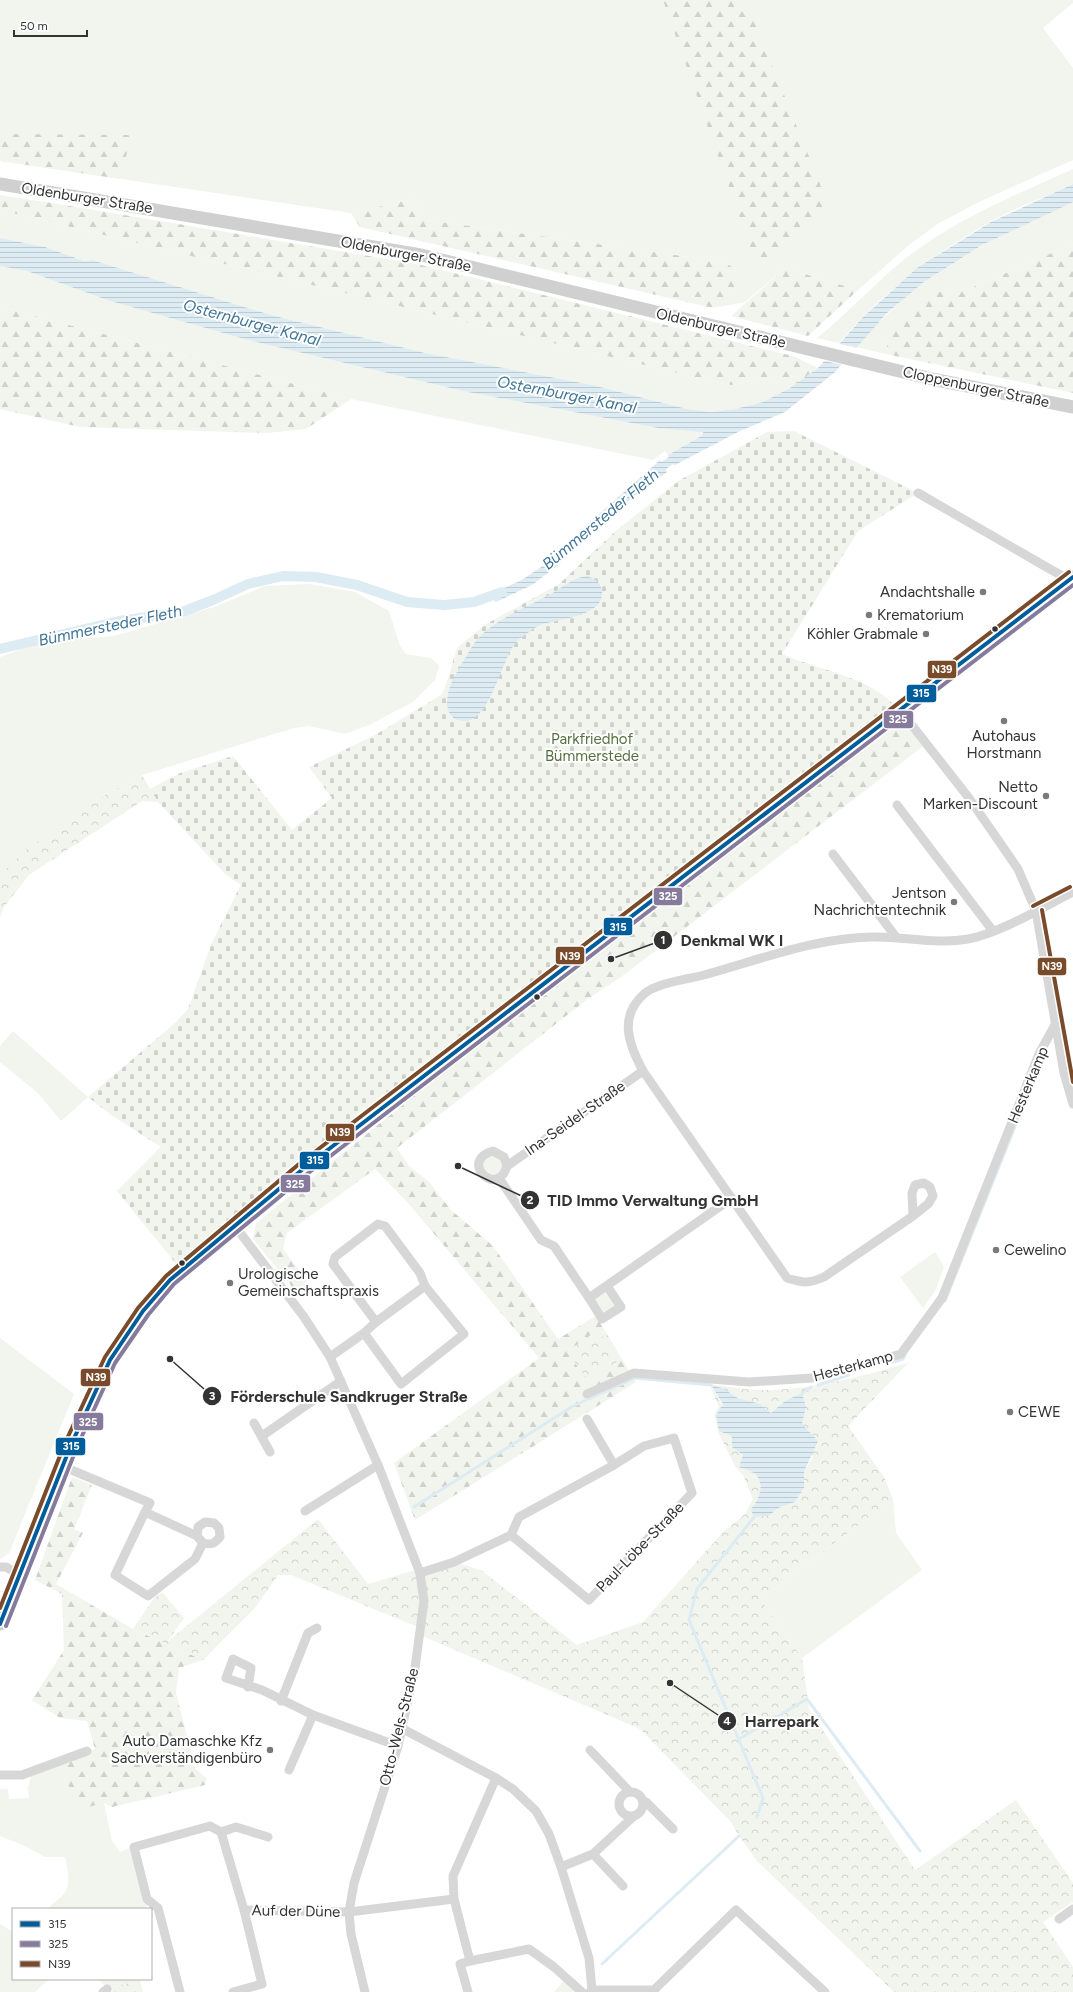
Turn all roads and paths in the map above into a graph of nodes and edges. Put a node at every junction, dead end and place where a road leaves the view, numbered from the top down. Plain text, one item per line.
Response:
1 (0, 184) edge
2 (879, 366) joint
3 (1073, 407) edge
4 (918, 493) dead end
5 (1071, 578) edge
6 (900, 710) junction
7 (898, 805) dead end
8 (833, 854) dead end
9 (1073, 892) edge
10 (1036, 911) junction
11 (993, 931) junction
12 (896, 937) junction
13 (1056, 1024) junction
14 (643, 1070) junction
15 (1073, 1104) edge
16 (507, 1166) junction
17 (499, 1178) junction
18 (732, 1198) junction
19 (913, 1216) dead end
20 (235, 1226) junction
21 (425, 1286) junction
22 (607, 1286) junction
23 (589, 1298) junction
24 (376, 1322) junction
25 (364, 1332) junction
26 (330, 1357) junction
27 (341, 1381) junction
28 (587, 1394) dead end
29 (587, 1420) dead end
30 (254, 1423) dead end
31 (262, 1436) junction
32 (270, 1452) dead end
33 (378, 1465) junction
34 (614, 1465) junction
35 (62, 1466) junction
36 (305, 1511) dead end
37 (145, 1512) junction
38 (511, 1536) junction
39 (0, 1567) edge
40 (420, 1573) junction
41 (20, 1575) junction
42 (0, 1624) edge
43 (317, 1628) dead end
44 (248, 1687) dead end
45 (281, 1701) junction
46 (313, 1715) junction
47 (401, 1728) junction
48 (398, 1746) junction
49 (590, 1750) dead end
50 (88, 1751) dead end
51 (289, 1770) dead end
52 (0, 1776) edge
53 (496, 1778) junction
54 (630, 1792) junction
55 (643, 1802) junction
56 (634, 1816) junction
57 (673, 1829) dead end
58 (221, 1832) junction
59 (268, 1837) dead end
60 (593, 1854) junction
61 (561, 1867) junction
62 (623, 1886) dead end
63 (454, 1899) junction
64 (1073, 1908) edge
65 (244, 1910) junction
66 (349, 1912) junction
67 (1059, 1919) dead end
68 (470, 1961) junction
69 (263, 1988) edge
70 (591, 1991) edge
71 (654, 1991) edge
72 (180, 1992) edge
73 (233, 1992) edge
74 (365, 1992) edge
75 (468, 1992) edge
76 (582, 1992) edge
77 (825, 1992) edge

1 - 2 street, Oldenburger Straße
2 - 3 street, Cloppenburger Straße
4 - 5 street
5 - 6 street
6 - 10 street
6 - 20 street
7 - 11 street
8 - 12 street
9 - 10 street
10 - 11 street
10 - 13 street
11 - 12 street
12 - 14 street
13 - 15 street
13 - 28 street, Hesterkamp
14 - 16 street, Ina-Seidel-Straße
14 - 18 street
16 - 17 street, Ina-Seidel-Straße
16 - 17 street, Ina-Seidel-Straße
17 - 23 street
18 - 19 street
18 - 22 street
20 - 26 street, Otto-Wels-Straße
20 - 35 street
21 - 24 street
21 - 24 street
21 - 25 street
22 - 23 street
22 - 23 street
24 - 25 street
25 - 26 street
26 - 27 street, Otto-Wels-Straße
27 - 31 street
27 - 33 street, Otto-Wels-Straße
29 - 34 street
30 - 31 street
31 - 32 street
33 - 36 street
33 - 40 street, Otto-Wels-Straße
34 - 38 street, Paul-Löbe-Straße
34 - 38 street, Paul-Löbe-Straße
35 - 37 street
35 - 41 street
37 - 37 street
38 - 40 street
39 - 41 street
40 - 47 street, Otto-Wels-Straße
41 - 42 street
43 - 45 street
44 - 45 street
45 - 46 street
46 - 48 street
46 - 51 street
47 - 48 street, Otto-Wels-Straße
47 - 53 street
48 - 66 street, Otto-Wels-Straße
49 - 54 street
50 - 52 street
53 - 61 street
53 - 63 street
54 - 55 street
54 - 56 street
55 - 56 street
55 - 57 street
56 - 60 street
58 - 59 street
58 - 65 street, Auf der Düne
58 - 72 street
60 - 61 street
60 - 62 street
61 - 70 street
63 - 66 street, Auf der Düne
63 - 68 street
64 - 67 street
65 - 66 street, Auf der Düne
65 - 69 street, Auf der Düne
66 - 74 street, Otto-Wels-Straße
68 - 75 street
68 - 76 street
69 - 73 street, Auf der Düne
70 - 71 street
71 - 77 street

